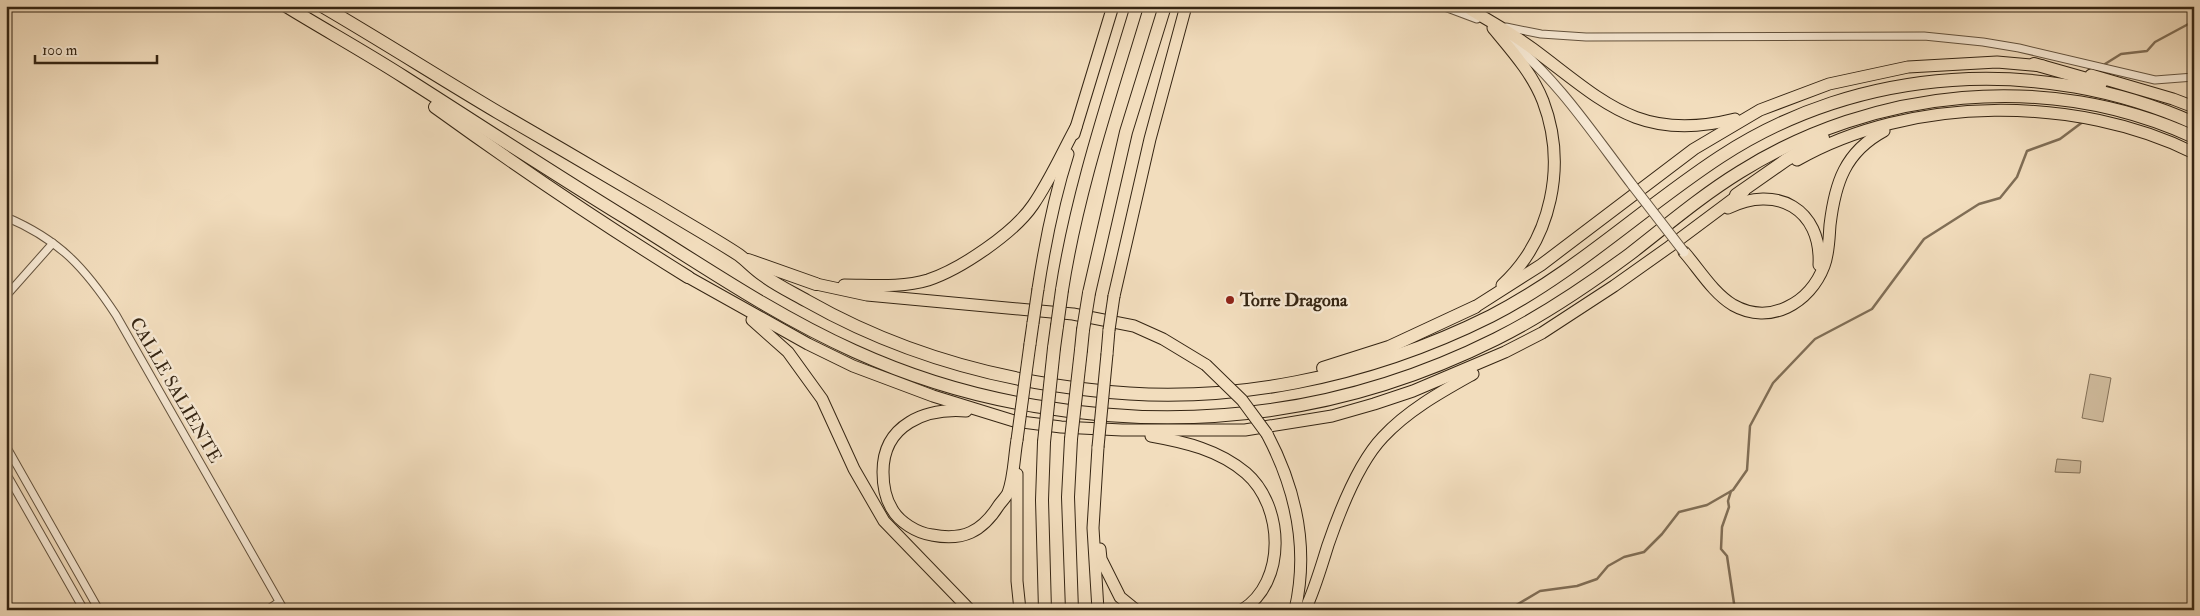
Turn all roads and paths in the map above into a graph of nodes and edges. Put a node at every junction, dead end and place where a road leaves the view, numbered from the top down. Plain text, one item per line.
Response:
1 (286, 6) edge
2 (322, 6) edge
3 (1113, 6) edge
4 (1138, 6) edge
5 (1165, 6) edge
6 (1186, 6) edge
7 (1428, 6) edge
8 (1438, 6) edge
9 (1445, 6) edge
10 (1469, 8) edge
11 (1493, 26) junction
12 (326, 30) junction
13 (2034, 64) junction
14 (2194, 77) edge
15 (2194, 107) edge
16 (1886, 109) junction
17 (2170, 112) junction
18 (1751, 114) junction
19 (1911, 119) junction
20 (2194, 122) edge
21 (1076, 127) junction
22 (2194, 138) edge
23 (2194, 153) edge
24 (1736, 195) junction
25 (6, 217) edge
26 (1706, 218) junction
27 (53, 243) junction
28 (1684, 252) joint
29 (743, 258) junction
30 (688, 277) junction
31 (1815, 283) junction
32 (816, 284) junction
33 (6, 296) edge
34 (1475, 307) junction
35 (1542, 333) junction
36 (1204, 394) junction
37 (985, 413) junction
38 (1122, 430) junction
39 (1017, 440) junction
40 (6, 446) edge
41 (6, 473) edge
42 (1096, 495) junction
43 (279, 602) junction
44 (84, 610) edge
45 (99, 610) edge
46 (267, 610) edge
47 (284, 610) edge
48 (970, 610) edge
49 (1020, 610) edge
50 (1045, 610) edge
51 (1072, 610) edge
52 (1098, 610) edge
53 (1136, 610) edge
54 (1242, 610) edge
55 (1295, 610) edge
56 (1305, 610) edge

1 - 12 highway
2 - 29 highway
3 - 21 highway
4 - 50 highway, bridge
5 - 51 highway, bridge
6 - 42 highway, bridge
7 - 8 street
9 - 11 street
10 - 11 highway
11 - 14 street
11 - 18 highway
11 - 28 street, bridge
11 - 34 highway
12 - 16 highway
12 - 30 highway
13 - 15 highway
13 - 17 highway
13 - 18 highway
16 - 22 highway
16 - 24 highway
17 - 20 highway
17 - 36 highway
18 - 34 highway
19 - 23 highway
19 - 24 highway
19 - 31 highway
21 - 32 highway
21 - 39 highway, bridge
24 - 26 highway
25 - 27 street, CALLE SALIENTE
26 - 31 highway
26 - 35 highway
27 - 33 street
27 - 43 street, CALLE SALIENTE
28 - 31 highway
29 - 32 highway
29 - 36 highway
30 - 37 highway
30 - 48 highway
32 - 55 highway, bridge
34 - 36 highway
35 - 38 highway
35 - 56 highway
37 - 38 highway
37 - 39 highway
38 - 54 highway
39 - 49 highway
40 - 45 street
41 - 44 street
42 - 52 highway
42 - 53 highway
43 - 46 street
43 - 47 street, CALLE SALIENTE

